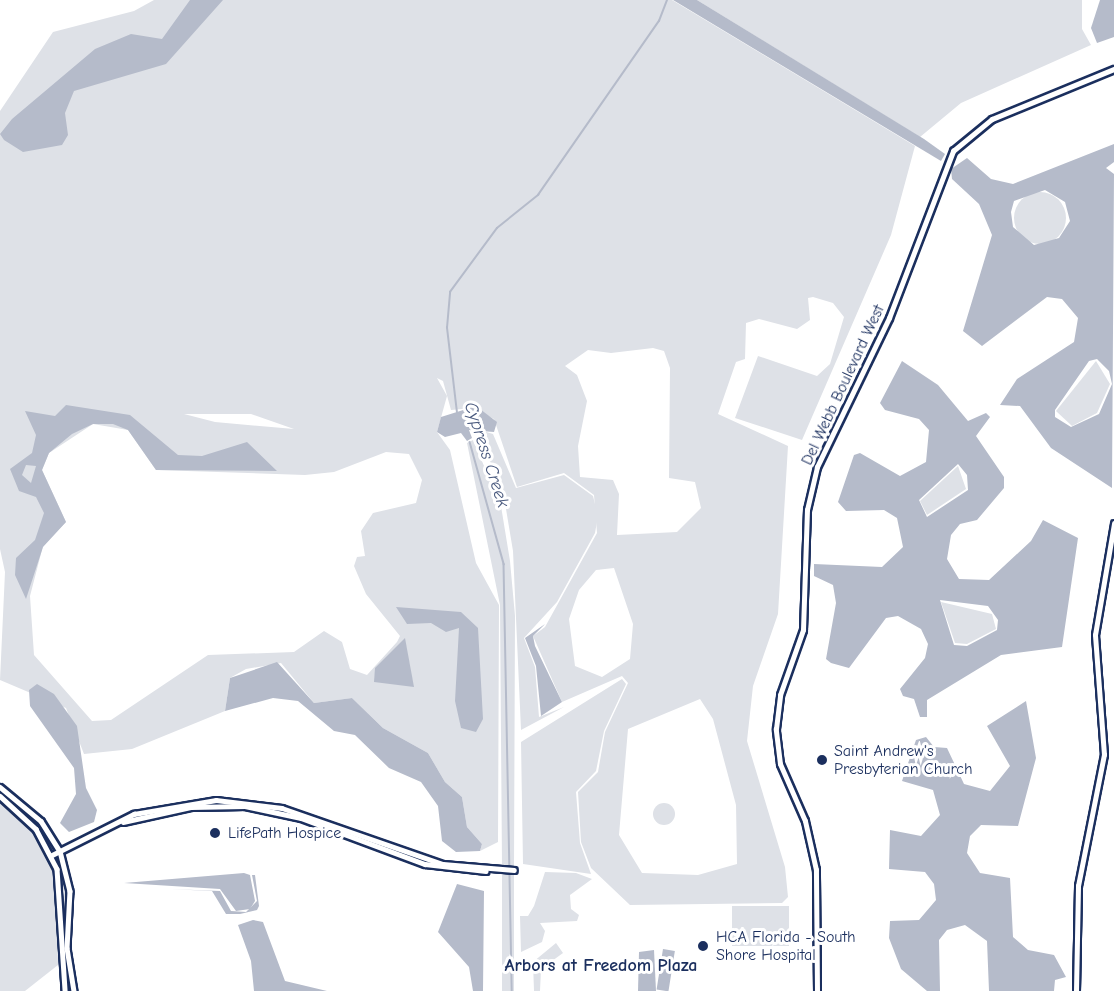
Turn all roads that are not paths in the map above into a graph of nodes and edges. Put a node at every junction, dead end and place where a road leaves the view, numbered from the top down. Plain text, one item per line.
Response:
1 (1114, 69) edge
2 (1114, 524) edge
3 (0, 787) edge
4 (0, 796) edge
5 (60, 851) junction
6 (52, 855) junction
7 (514, 870) dead end
8 (65, 991) edge
9 (74, 991) edge
10 (817, 991) edge
11 (1076, 991) edge

1 - 10 street, Del Webb Boulevard West
2 - 11 street
3 - 5 street
4 - 6 street
5 - 6 street
5 - 7 street
5 - 9 street
6 - 8 street

